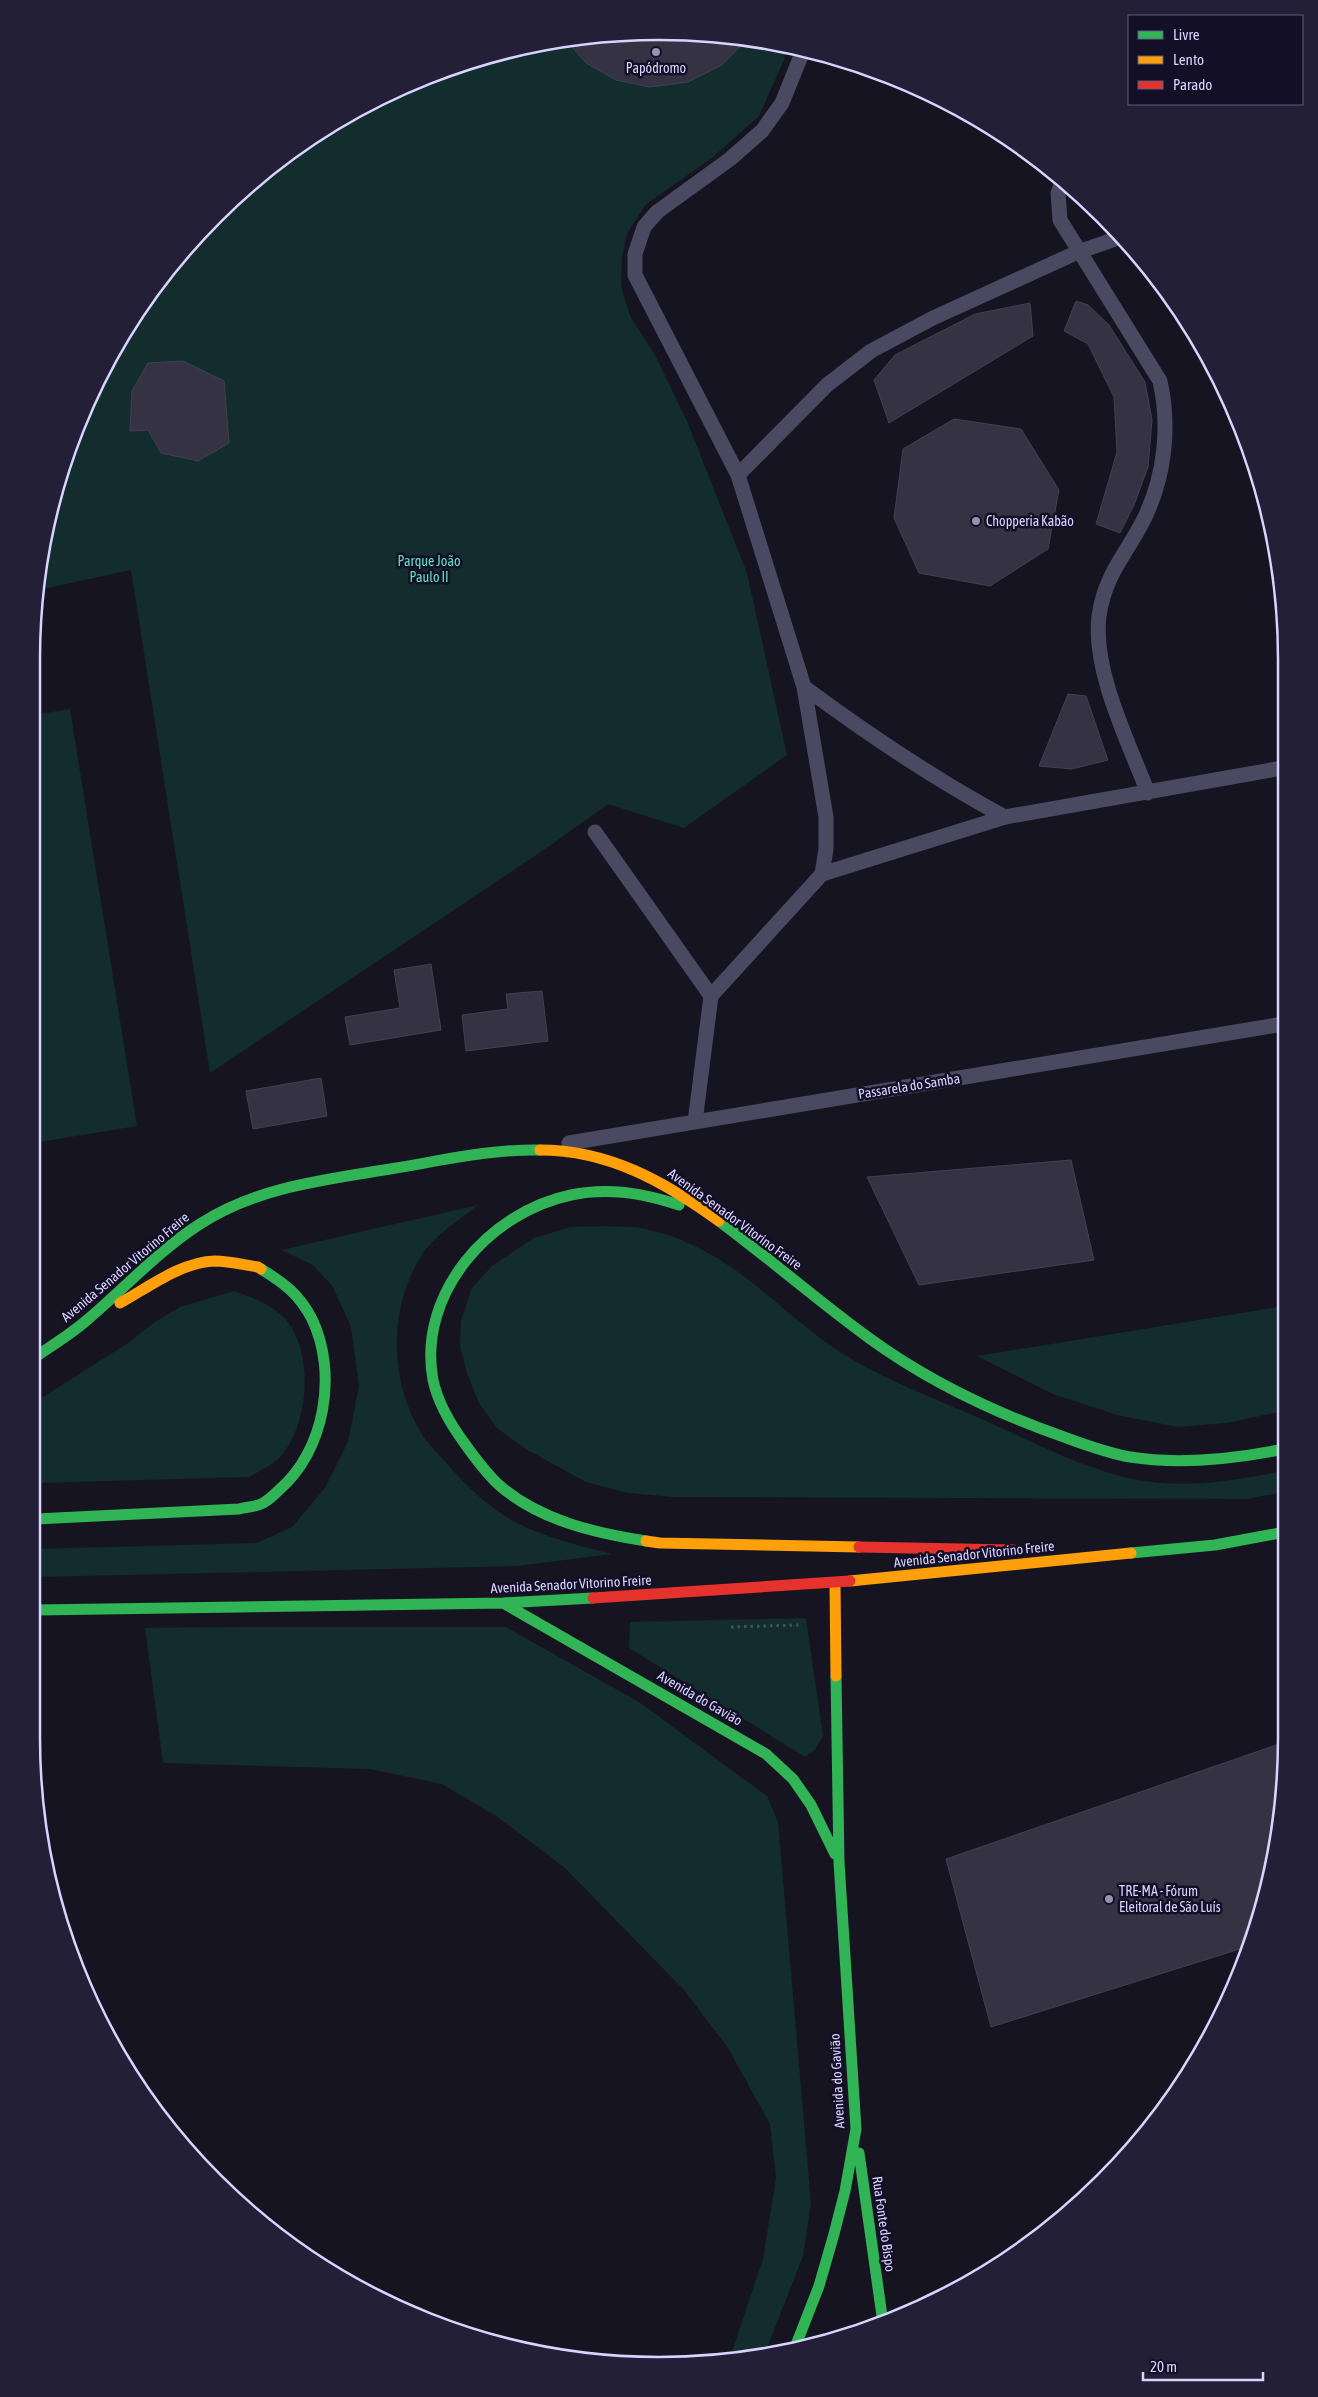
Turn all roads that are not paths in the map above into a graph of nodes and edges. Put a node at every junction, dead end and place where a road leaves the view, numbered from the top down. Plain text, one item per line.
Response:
1 (801, 57) edge
2 (1060, 188) edge
3 (1114, 240) edge
4 (1078, 252) junction
5 (738, 475) junction
6 (804, 687) junction
7 (1278, 769) edge
8 (1148, 793) junction
9 (1005, 817) junction
10 (594, 832) dead end
11 (822, 874) junction
12 (711, 996) junction
13 (1278, 1025) edge
14 (695, 1122) junction
15 (536, 1149) junction
16 (740, 1238) junction
17 (85, 1322) junction
18 (40, 1354) edge
19 (1278, 1450) edge
20 (40, 1519) edge
21 (1278, 1533) edge
22 (1133, 1552) junction
23 (835, 1583) junction
24 (503, 1603) junction
25 (40, 1610) edge
26 (839, 1862) junction
27 (856, 2129) junction
28 (882, 2315) edge
29 (798, 2341) edge

1 - 5 lane
2 - 4 lane
3 - 4 lane
4 - 5 lane
4 - 8 lane
5 - 6 lane
6 - 9 lane
6 - 11 lane
7 - 8 lane
8 - 9 lane
9 - 11 lane
10 - 12 lane
11 - 12 lane
12 - 14 lane
13 - 14 lane, Passarela do Samba
14 - 15 lane, Passarela do Samba
15 - 16 main road, Avenida Senador Vitorino Freire
15 - 17 main road, Avenida Senador Vitorino Freire
16 - 19 main road, Avenida Senador Vitorino Freire
16 - 22 main road
17 - 18 main road, Avenida Senador Vitorino Freire
17 - 20 main road
21 - 22 main road, Avenida Senador Vitorino Freire
22 - 23 main road, Avenida Senador Vitorino Freire
23 - 24 main road, Avenida Senador Vitorino Freire
23 - 26 main road, Avenida do Gavião
24 - 25 main road, Avenida Senador Vitorino Freire
24 - 26 main road, Avenida do Gavião
26 - 27 main road, Avenida do Gavião
27 - 28 main road, Rua Fonte do Bispo
27 - 29 main road, Avenida do Gavião

